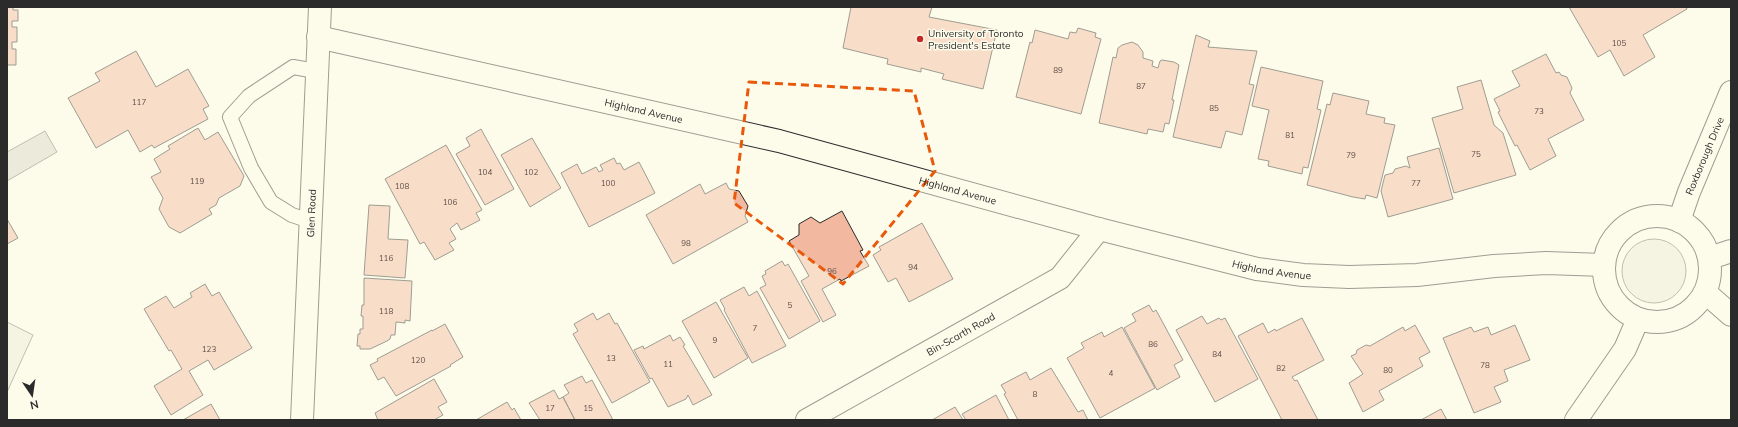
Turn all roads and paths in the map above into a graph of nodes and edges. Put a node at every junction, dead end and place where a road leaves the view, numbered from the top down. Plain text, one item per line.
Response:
1 (320, 7) edge
2 (318, 37) junction
3 (316, 71) junction
4 (1731, 92) edge
5 (310, 221) junction
6 (1679, 221) junction
7 (1099, 229) junction
8 (1731, 252) edge
9 (1710, 258) junction
10 (1604, 265) junction
11 (1706, 293) junction
12 (1731, 315) edge
13 (1638, 319) junction
14 (302, 420) edge
15 (807, 420) edge
16 (1576, 420) edge

1 - 2 street, Glen Road
2 - 3 street, Glen Road
2 - 7 street, Highland Avenue
3 - 5 street, Glen Road
3 - 5 lane
4 - 6 street, Roxborough Drive
5 - 14 street, Glen Road
6 - 9 street
6 - 10 street
7 - 10 street, Highland Avenue
7 - 15 street, Bin-Scarth Road
8 - 9 street
9 - 11 street
10 - 13 street
11 - 12 street
11 - 13 street
13 - 16 street

